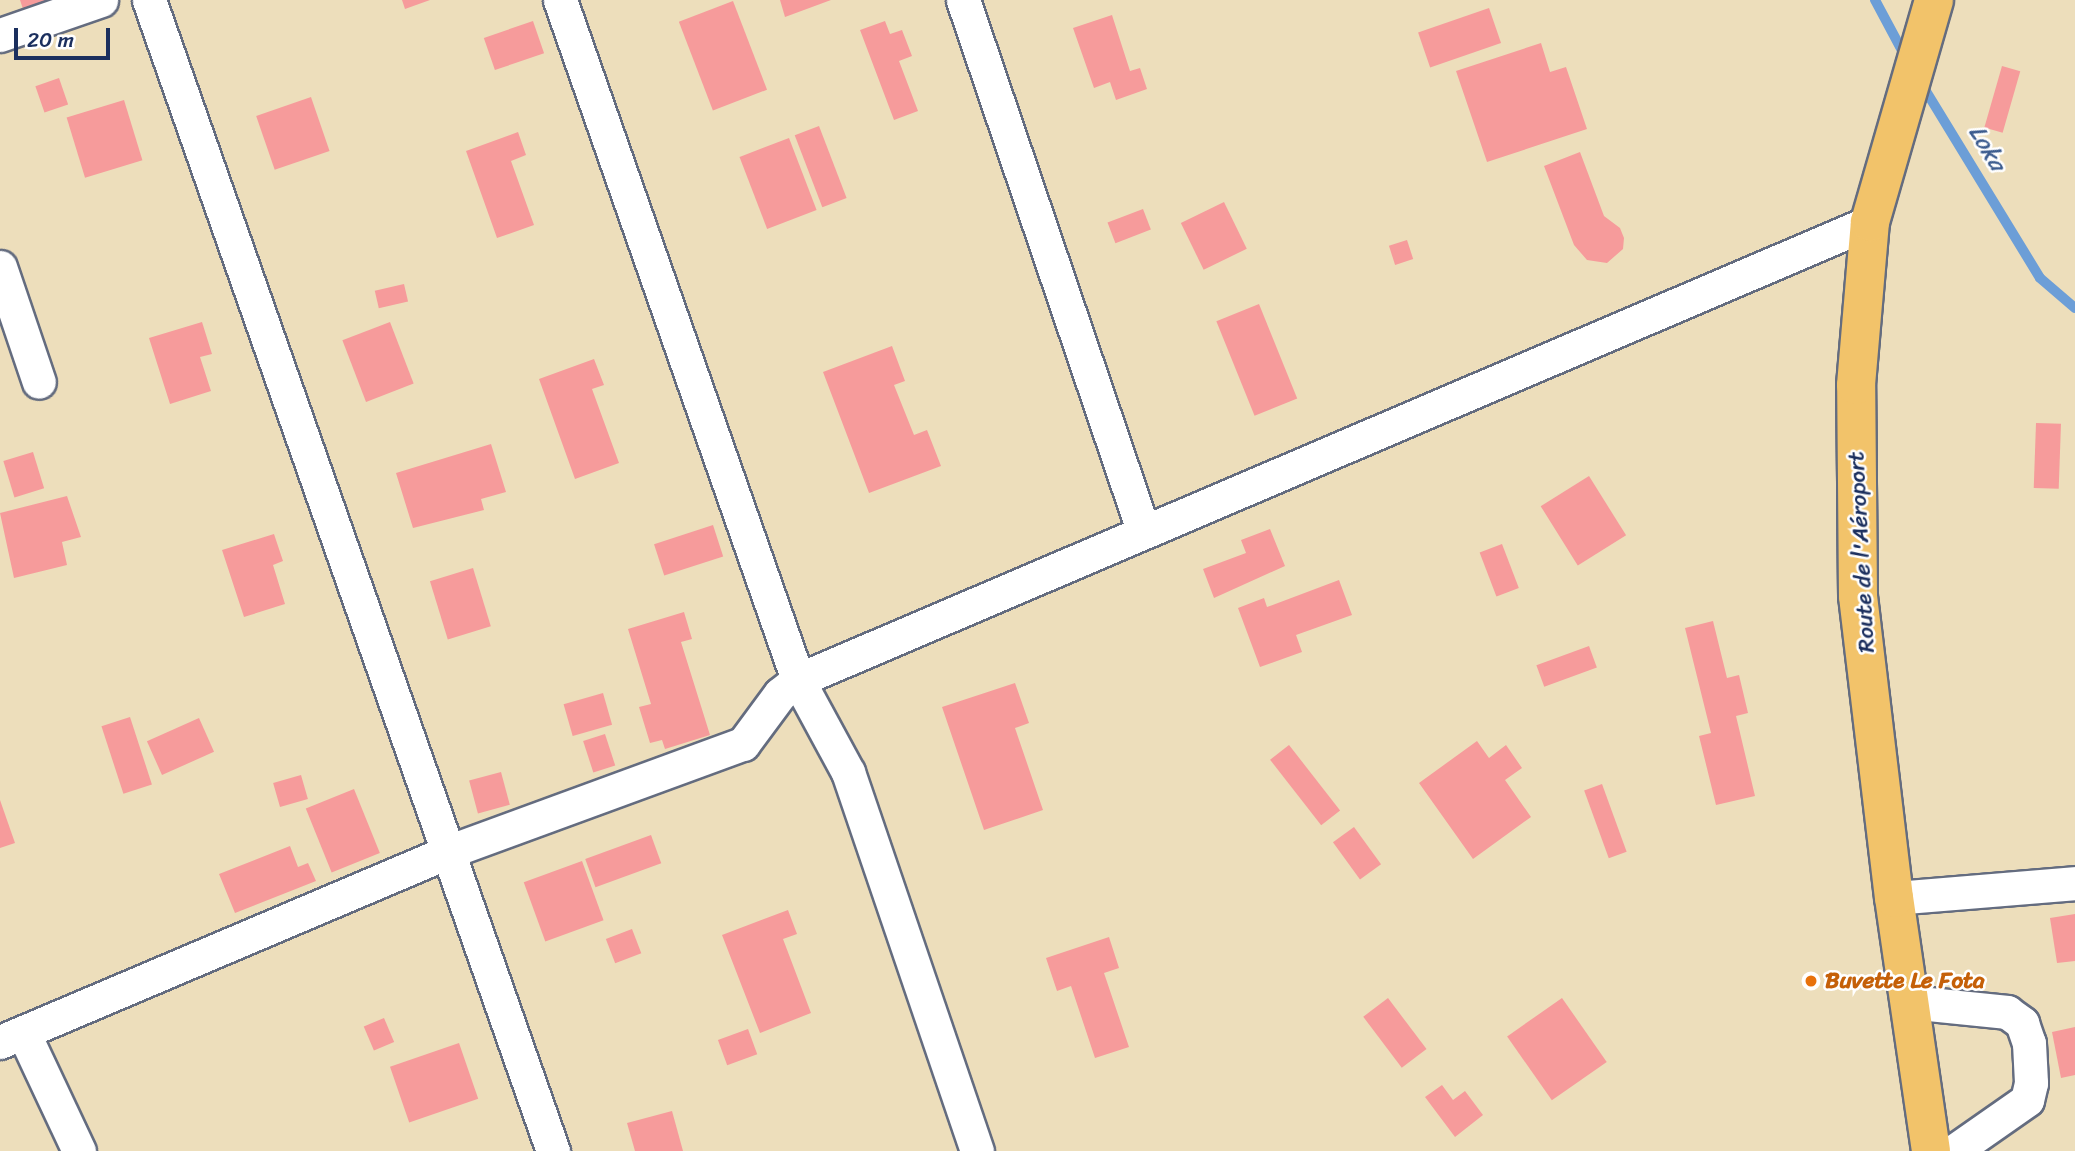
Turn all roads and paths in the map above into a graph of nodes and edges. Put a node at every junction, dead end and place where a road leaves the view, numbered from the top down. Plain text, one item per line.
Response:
1 (101, 0) edge
2 (149, 0) edge
3 (560, 0) edge
4 (963, 0) edge
5 (1934, 0) edge
6 (0, 35) edge
7 (1870, 222) junction
8 (0, 267) edge
9 (39, 382) dead end
10 (1143, 530) junction
11 (798, 680) junction
12 (450, 851) junction
13 (2075, 883) edge
14 (1894, 898) junction
15 (1909, 1002) junction
16 (12, 1038) edge
17 (79, 1151) edge
18 (553, 1151) edge
19 (976, 1151) edge
20 (1931, 1151) edge
21 (1954, 1151) edge

1 - 6 street
2 - 12 street
3 - 11 street
4 - 10 street
5 - 7 main road, Route de l'Aéroport
7 - 10 street
7 - 14 main road, Route de l'Aéroport
8 - 9 street
10 - 11 street
11 - 12 street
11 - 19 street
12 - 16 street
12 - 18 street
13 - 14 street
14 - 15 main road, Route de l'Aéroport
15 - 20 main road, Route de l'Aéroport
15 - 21 street
16 - 17 street

